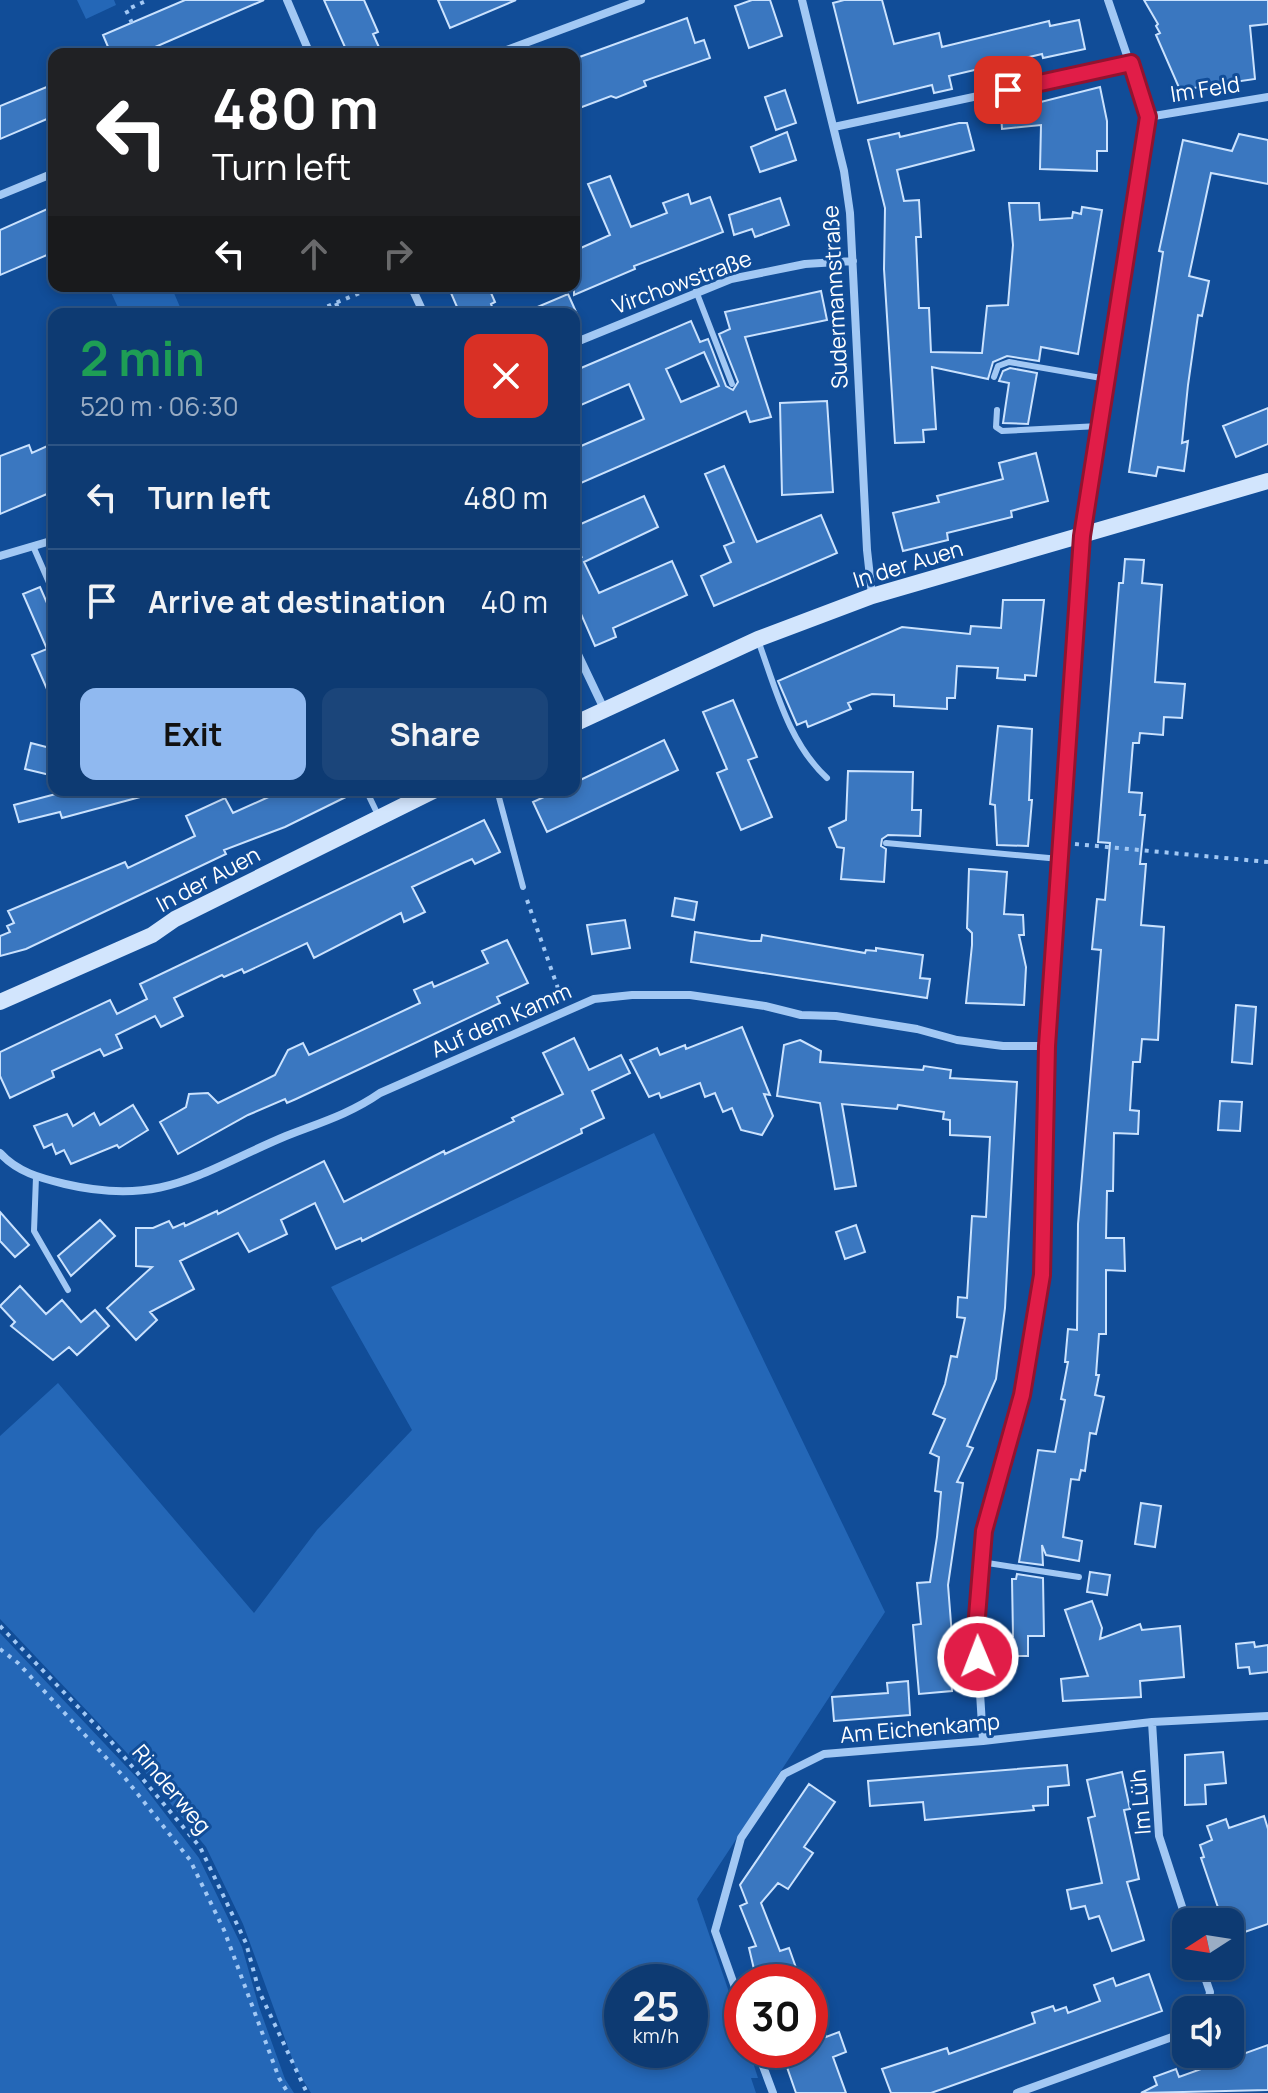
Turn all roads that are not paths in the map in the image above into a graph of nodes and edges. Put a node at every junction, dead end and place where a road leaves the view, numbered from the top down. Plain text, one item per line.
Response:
1 (287, 0) edge
2 (641, 0) edge
3 (802, 0) edge
4 (1108, 0) edge
5 (307, 48) edge
6 (512, 48) edge
7 (1131, 63) junction
8 (1268, 97) edge
9 (1148, 117) junction
10 (834, 127) junction
11 (48, 175) edge
12 (0, 195) edge
13 (853, 261) junction
14 (696, 291) junction
15 (580, 340) edge
16 (994, 377) dead end
17 (1107, 379) junction
18 (732, 384) dead end
19 (997, 410) dead end
20 (1099, 426) junction
21 (1268, 481) edge
22 (1082, 536) junction
23 (48, 542) edge
24 (33, 546) junction
25 (0, 556) edge
26 (48, 580) edge
27 (872, 596) junction
28 (758, 639) junction
29 (580, 659) edge
30 (604, 709) junction
31 (580, 721) edge
32 (827, 778) dead end
33 (369, 796) edge
34 (423, 796) edge
35 (499, 796) edge
36 (379, 817) junction
37 (886, 843) dead end
38 (1060, 859) junction
39 (523, 887) road end
40 (0, 1002) edge
41 (1047, 1046) junction
42 (0, 1153) edge
43 (36, 1177) junction
44 (68, 1290) dead end
45 (981, 1562) junction
46 (1079, 1577) dead end
47 (1268, 1716) edge
48 (1152, 1722) junction
49 (983, 1741) junction
50 (1182, 1908) edge
51 (727, 1964) edge
52 (1172, 2037) edge
53 (764, 2068) edge
54 (773, 2093) edge
55 (1017, 2093) edge

1 - 5 street
2 - 6 street
3 - 10 street, Sudermannstraße
4 - 7 street, Im Feld
7 - 9 street, Im Feld
7 - 10 street
8 - 9 street, Im Feld
9 - 17 street, Im Feld
10 - 13 street, Sudermannstraße
11 - 12 street
13 - 14 street, Virchowstraße
13 - 27 street, Sudermannstraße
14 - 15 street, Virchowstraße
14 - 18 lane
16 - 17 lane
17 - 20 street, Im Feld
19 - 20 lane
20 - 22 street, Im Feld
21 - 22 street, In der Auen
22 - 27 street, In der Auen
22 - 38 street, Im Feld
23 - 24 street
24 - 25 street
24 - 26 lane
27 - 28 street, In der Auen
28 - 30 street, In der Auen
28 - 32 lane
29 - 30 street
30 - 31 street, In der Auen
33 - 36 lane
34 - 36 street, In der Auen
35 - 39 lane
36 - 40 street, In der Auen
37 - 38 lane
38 - 41 street, Im Feld
41 - 43 street, Auf dem Kamm
41 - 45 street, Im Feld
42 - 43 street, Auf dem Kamm
43 - 44 lane
45 - 46 lane
45 - 49 street, Im Feld
47 - 48 street, Am Eichenkamp
48 - 49 street, Am Eichenkamp
48 - 50 street, Im Lüh
49 - 51 street, Am Eichenkamp
52 - 55 street
53 - 54 street

